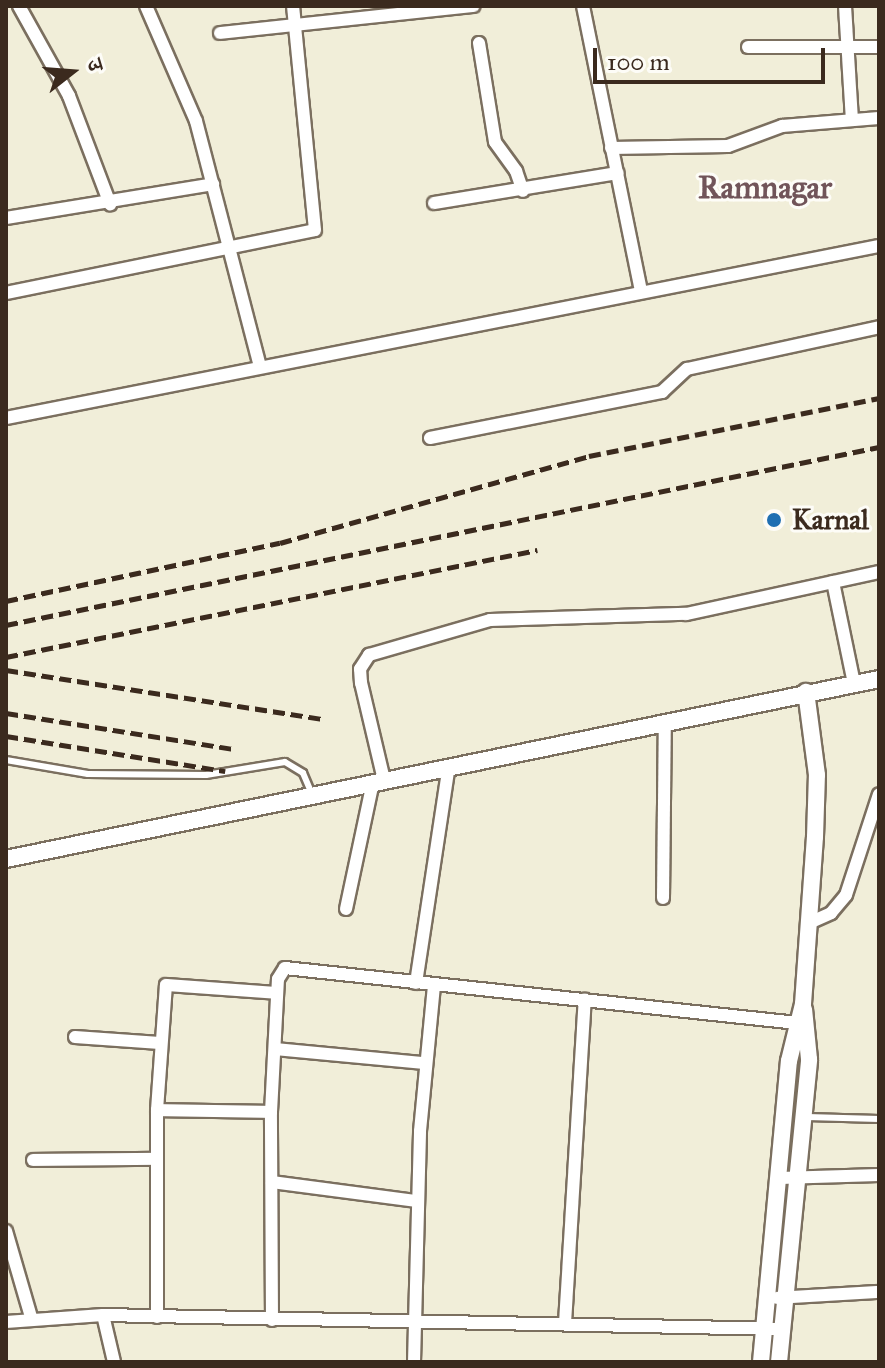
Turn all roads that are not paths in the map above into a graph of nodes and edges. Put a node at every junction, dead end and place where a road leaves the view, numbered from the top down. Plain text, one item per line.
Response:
1 (19, 6) edge
2 (146, 6) edge
3 (293, 6) edge
4 (474, 6) edge
5 (583, 6) edge
6 (845, 6) edge
7 (386, 11) edge
8 (295, 26) junction
9 (220, 33) dead end
10 (479, 43) dead end
11 (748, 47) dead end
12 (879, 47) edge
13 (847, 48) junction
14 (879, 118) edge
15 (852, 119) junction
16 (611, 148) junction
17 (618, 173) junction
18 (213, 184) junction
19 (523, 191) junction
20 (434, 203) dead end
21 (110, 204) junction
22 (6, 218) edge
23 (879, 246) edge
24 (230, 250) junction
25 (641, 292) junction
26 (6, 293) edge
27 (879, 327) edge
28 (260, 367) junction
29 (6, 418) edge
30 (430, 438) dead end
31 (879, 572) edge
32 (833, 582) junction
33 (870, 678) edge
34 (806, 692) junction
35 (665, 721) junction
36 (6, 760) edge
37 (449, 766) junction
38 (378, 781) junction
39 (312, 794) junction
40 (879, 794) edge
41 (6, 859) edge
42 (663, 898) dead end
43 (346, 909) dead end
44 (809, 923) junction
45 (416, 983) junction
46 (434, 985) junction
47 (277, 993) junction
48 (585, 1000) junction
49 (803, 1004) junction
50 (797, 1023) junction
51 (75, 1037) dead end
52 (160, 1043) junction
53 (275, 1049) junction
54 (424, 1063) junction
55 (157, 1110) junction
56 (271, 1112) junction
57 (803, 1117) junction
58 (879, 1119) edge
59 (156, 1159) junction
60 (33, 1160) dead end
61 (879, 1175) edge
62 (797, 1176) junction
63 (780, 1178) junction
64 (272, 1182) junction
65 (417, 1201) junction
66 (6, 1231) edge
67 (879, 1292) edge
68 (766, 1297) junction
69 (784, 1299) junction
70 (103, 1315) junction
71 (31, 1317) junction
72 (157, 1317) junction
73 (272, 1320) junction
74 (416, 1321) junction
75 (6, 1322) edge
76 (565, 1323) junction
77 (765, 1328) junction
78 (782, 1329) junction
79 (114, 1362) edge
80 (414, 1362) edge
81 (761, 1362) edge
82 (779, 1362) edge

1 - 21 street
2 - 18 street
3 - 8 street
4 - 7 street
5 - 16 street
6 - 13 street
7 - 8 street
8 - 9 street
8 - 24 street
10 - 19 street
11 - 13 street
12 - 13 street
13 - 15 street
14 - 15 street
15 - 16 street
16 - 17 street
17 - 19 street
17 - 25 street
18 - 21 street
18 - 24 street
19 - 20 street
21 - 22 street
23 - 25 street
24 - 26 street
24 - 28 street
25 - 28 street
27 - 30 street
28 - 29 street
31 - 32 street
32 - 33 street
32 - 38 street
33 - 34 street
34 - 35 street
34 - 44 street
35 - 37 street
35 - 42 street
36 - 39 lane
37 - 38 street
37 - 45 street
38 - 39 street
38 - 43 street
39 - 41 street
40 - 44 street
44 - 49 street
45 - 46 street
45 - 47 street
46 - 48 street
46 - 54 street
47 - 52 street
47 - 53 street
48 - 50 street
48 - 76 street
49 - 50 street
49 - 57 street
50 - 63 street
51 - 52 street
52 - 55 street
53 - 54 street
53 - 56 street
54 - 65 street
55 - 56 street
55 - 59 street
56 - 64 street
57 - 58 lane
57 - 62 street
59 - 60 street
59 - 72 street
61 - 62 street
62 - 63 street
62 - 69 street
63 - 68 street
64 - 65 street
64 - 73 street
65 - 74 street
66 - 71 street
67 - 69 street
68 - 69 street
68 - 77 street
69 - 78 street
70 - 71 street
70 - 72 street
70 - 79 street
71 - 75 street
72 - 73 street
73 - 74 street
74 - 76 street
74 - 80 street
76 - 77 street
77 - 78 street
77 - 81 street
78 - 82 street

